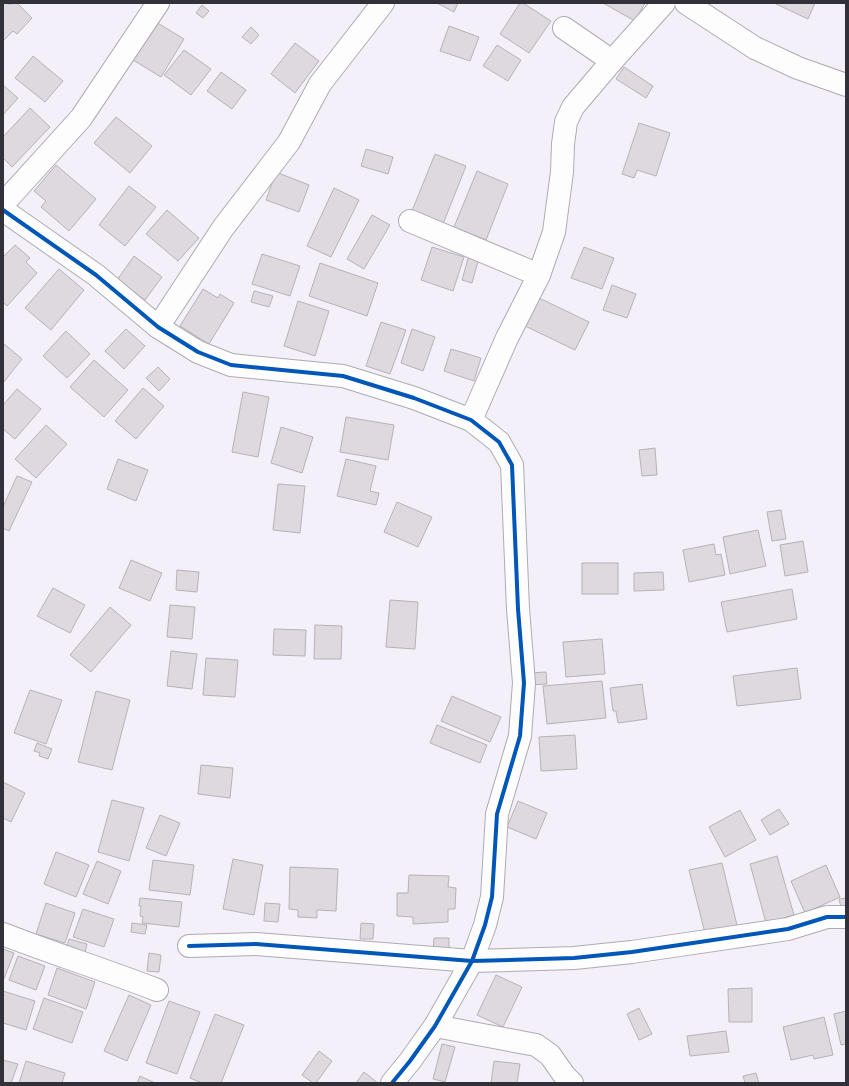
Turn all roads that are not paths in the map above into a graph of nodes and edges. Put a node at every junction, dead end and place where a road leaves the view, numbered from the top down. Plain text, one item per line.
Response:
1 (158, 3) edge
2 (383, 3) edge
3 (664, 3) edge
4 (686, 3) edge
5 (564, 28) dead end
6 (612, 61) junction
7 (846, 85) edge
8 (3, 204) edge
9 (3, 210) edge
10 (410, 221) dead end
11 (540, 275) junction
12 (158, 327) junction
13 (470, 420) junction
14 (846, 917) edge
15 (3, 934) edge
16 (189, 946) dead end
17 (472, 961) junction
18 (157, 990) dead end
19 (434, 1026) junction
20 (392, 1083) edge
21 (572, 1083) edge

1 - 8 street
2 - 12 street
3 - 6 street
4 - 7 street
5 - 6 street
6 - 11 street
9 - 12 street
10 - 11 street
11 - 13 street
12 - 13 street
13 - 17 street
14 - 17 street
15 - 18 street
16 - 17 street
17 - 19 street
19 - 20 street
19 - 21 street

